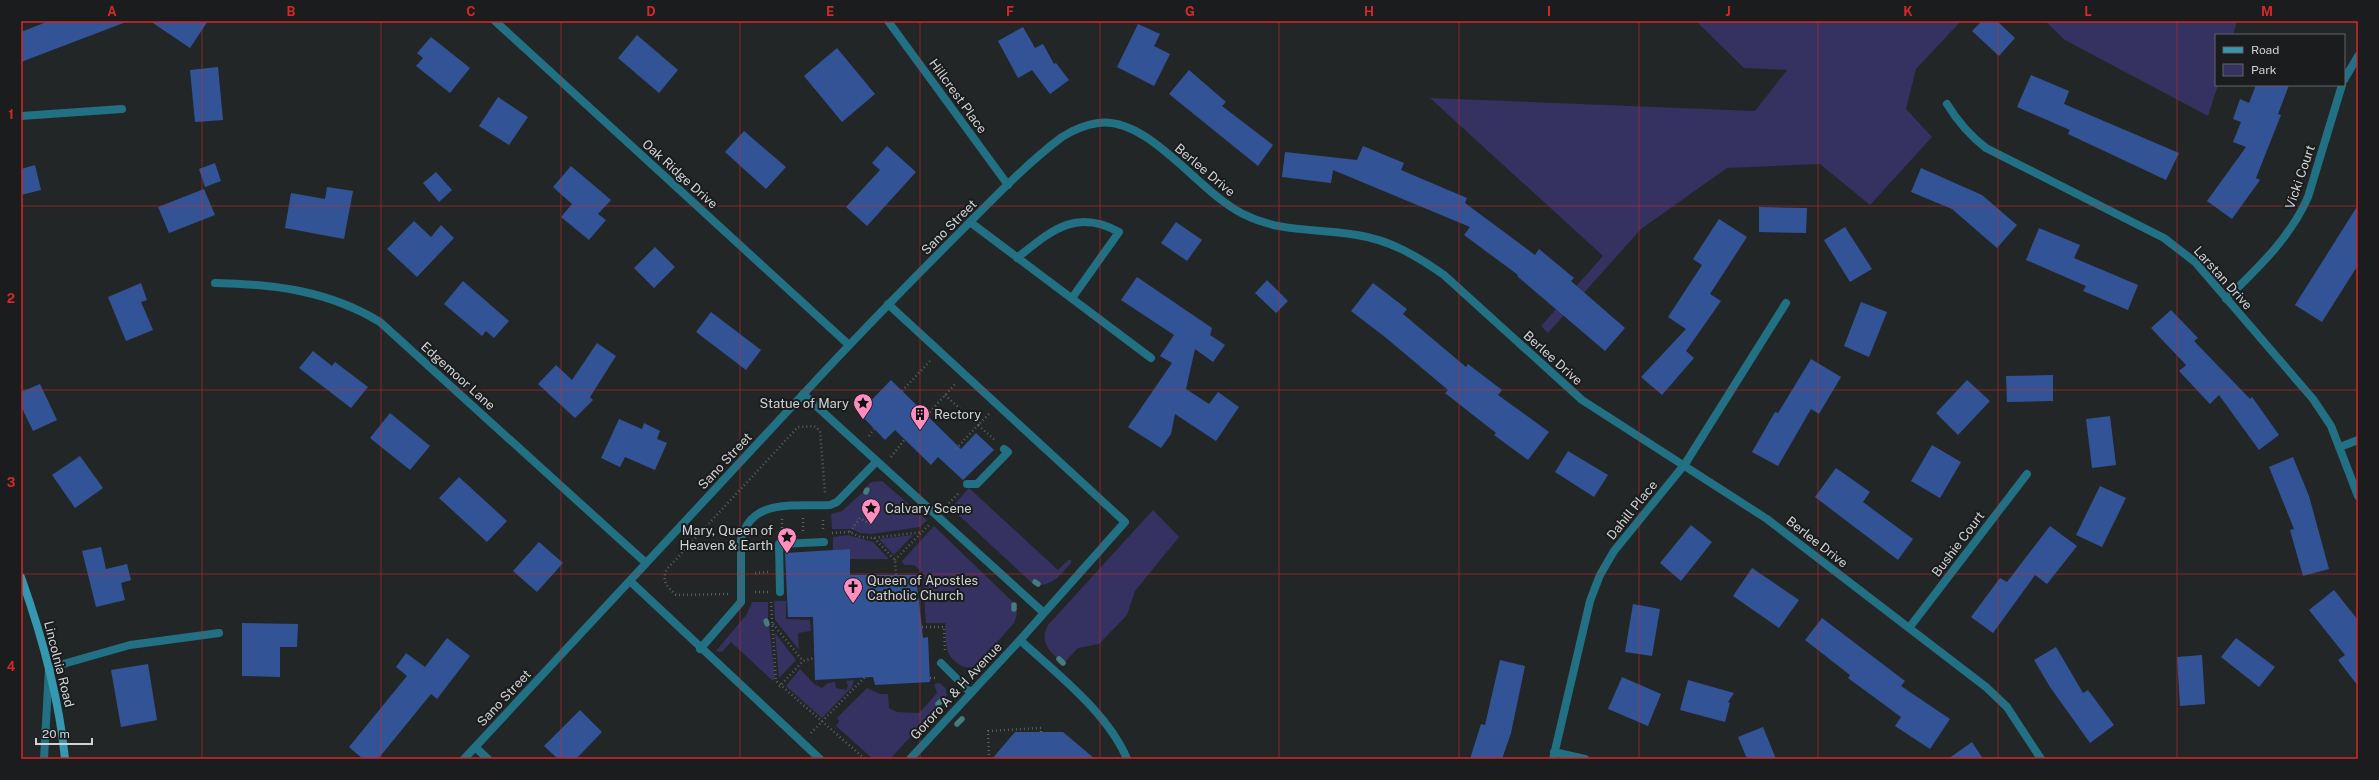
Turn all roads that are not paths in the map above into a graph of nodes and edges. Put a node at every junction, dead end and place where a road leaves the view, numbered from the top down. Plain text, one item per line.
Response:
1 (495, 21) edge
2 (888, 21) edge
3 (2358, 56) edge
4 (2345, 78) edge
5 (2342, 86) edge
6 (1947, 104) dead end
7 (122, 109) dead end
8 (21, 116) edge
9 (1008, 185) junction
10 (970, 222) junction
11 (1017, 258) junction
12 (215, 283) dead end
13 (1072, 298) junction
14 (2226, 299) junction
15 (1786, 303) dead end
16 (888, 304) junction
17 (849, 345) junction
18 (1151, 358) dead end
19 (803, 394) junction
20 (2358, 440) edge
21 (2340, 447) junction
22 (1004, 449) road end
23 (877, 461) junction
24 (1685, 464) junction
25 (2027, 474) dead end
26 (967, 484) road end
27 (2358, 496) edge
28 (824, 542) dead end
29 (646, 563) junction
30 (21, 578) edge
31 (630, 581) junction
32 (780, 592) dead end
33 (1044, 613) junction
34 (1909, 628) junction
35 (219, 633) dead end
36 (1020, 640) junction
37 (700, 649) junction
38 (941, 663) road end
39 (49, 668) junction
40 (971, 693) junction
41 (475, 747) junction
42 (1554, 755) edge
43 (44, 759) edge
44 (65, 759) edge
45 (464, 759) edge
46 (488, 759) edge
47 (820, 759) edge
48 (910, 759) edge
49 (1127, 759) edge
50 (1585, 759) edge
51 (2041, 759) edge

1 - 17 street, Oak Ridge Drive
2 - 9 street, Hillcrest Place
3 - 4 street
5 - 14 street, Vicki Court
6 - 14 street, Larstan Drive
7 - 8 street
9 - 10 street, Sano Street
9 - 24 street, Berlee Drive
10 - 11 street
10 - 16 street, Sano Street
11 - 13 street
11 - 13 street
12 - 29 street, Edgemoor Lane
13 - 18 street
14 - 21 street, Larstan Drive
15 - 24 street, Dahill Place
16 - 17 street, Sano Street
16 - 33 street, Gororo A & H Avenue
17 - 19 street, Sano Street
19 - 23 street
19 - 29 street, Sano Street
20 - 21 street
21 - 27 street, Larstan Drive
22 - 26 street
23 - 33 street
23 - 37 street
24 - 34 street, Berlee Drive
24 - 42 street, Dahill Place
25 - 34 street, Bushie Court
28 - 32 street
29 - 31 street, Sano Street
30 - 39 main road, Lincolnia Road
31 - 37 street
31 - 41 street, Sano Street
33 - 36 street, Gororo A & H Avenue
34 - 51 street, Berlee Drive
35 - 39 street
36 - 40 street, Gororo A & H Avenue
36 - 49 street
37 - 47 street
38 - 40 street
39 - 43 street
39 - 44 main road, Lincolnia Road
40 - 48 street, Gororo A & H Avenue
41 - 45 street, Sano Street
41 - 46 street
42 - 50 street

